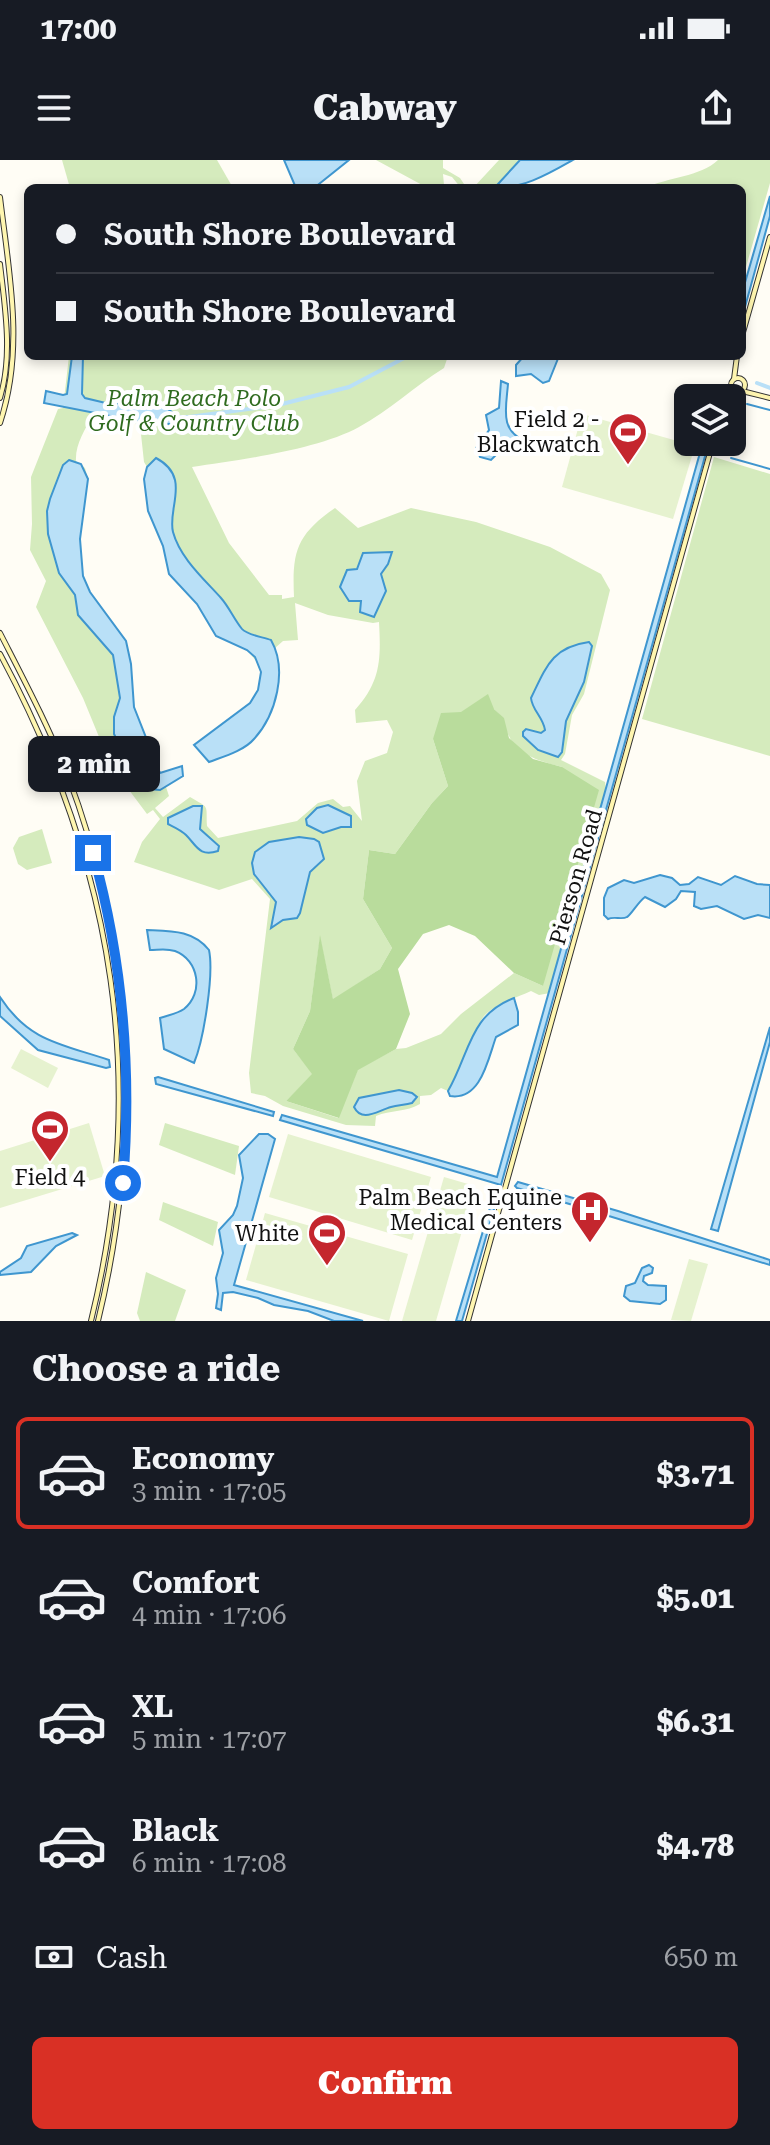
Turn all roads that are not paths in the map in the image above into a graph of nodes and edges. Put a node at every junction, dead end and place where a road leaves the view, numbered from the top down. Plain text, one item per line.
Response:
1 (0, 197) edge
2 (770, 237) edge
3 (0, 264) edge
4 (746, 322) edge
5 (737, 360) edge
6 (737, 379) junction
7 (733, 384) edge
8 (739, 384) edge
9 (746, 390) edge
10 (0, 398) edge
11 (770, 398) edge
12 (0, 423) edge
13 (709, 456) edge
14 (0, 633) edge
15 (0, 654) edge
16 (127, 1094) junction
17 (118, 1104) junction
18 (126, 1117) junction
19 (91, 1321) edge
20 (98, 1321) edge
21 (468, 1321) edge

1 - 12 street
2 - 4 street
3 - 10 street
5 - 6 street
6 - 7 street
6 - 8 street
9 - 11 street
13 - 21 street, Pierson Road
14 - 16 street
15 - 17 street
16 - 17 street
16 - 18 street
17 - 18 street
17 - 19 street
18 - 20 street

